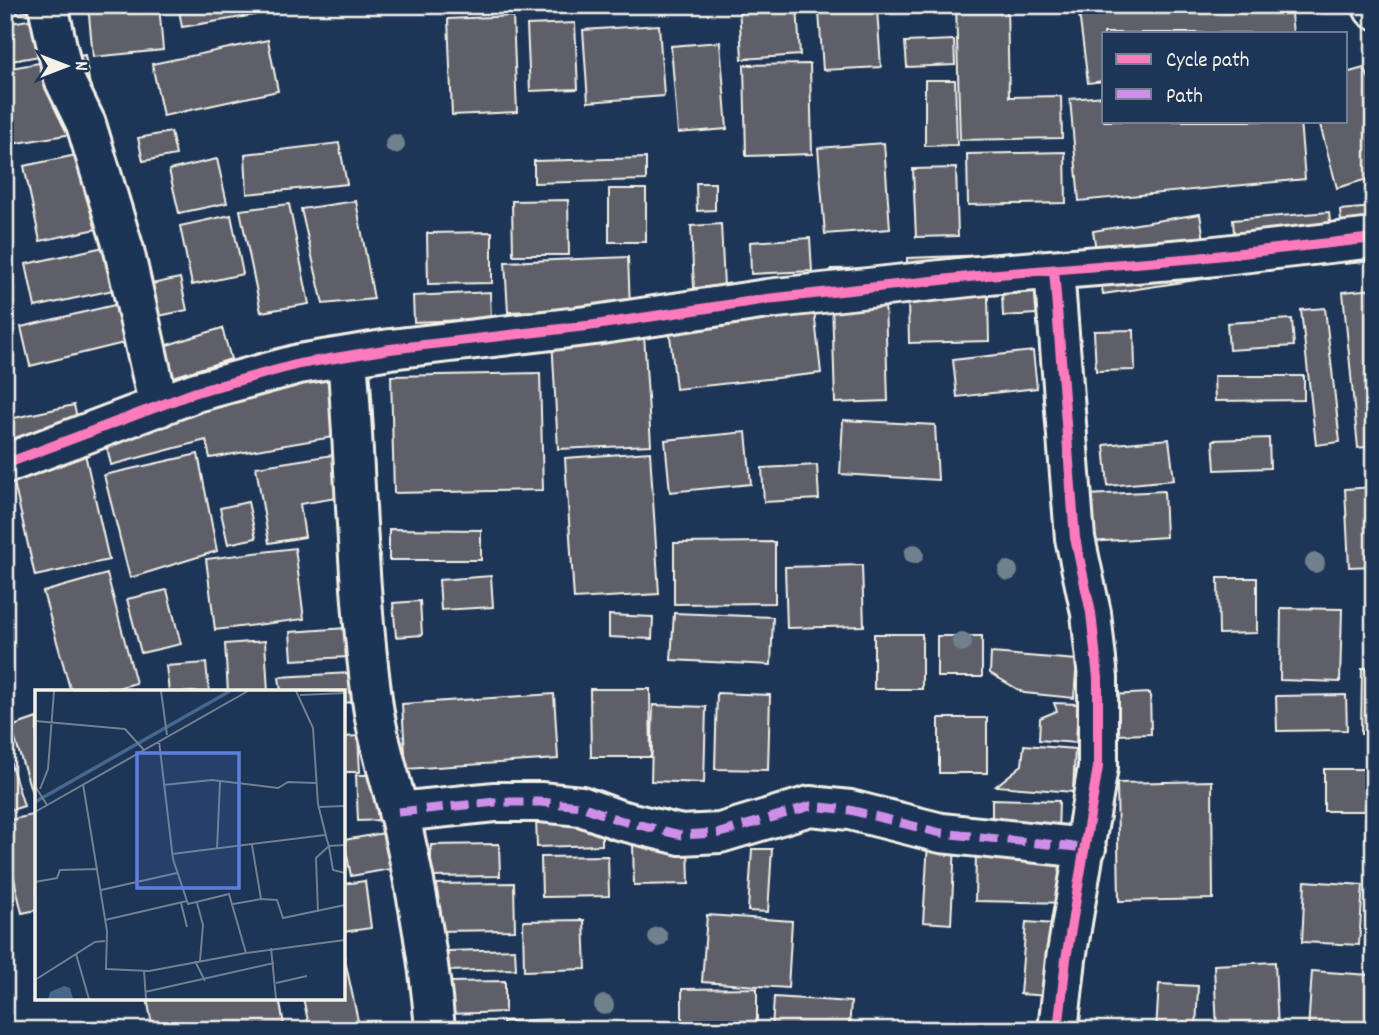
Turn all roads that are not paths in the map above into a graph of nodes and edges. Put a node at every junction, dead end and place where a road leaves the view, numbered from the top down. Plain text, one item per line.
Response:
1 (48, 5) edge
2 (1374, 238) edge
3 (1054, 270) junction
4 (347, 356) junction
5 (159, 407) junction
6 (5, 464) edge
7 (398, 812) junction
8 (1086, 848) junction
9 (435, 1030) edge
10 (1058, 1030) edge

1 - 5 street
2 - 3 street
3 - 4 street
3 - 8 street
4 - 5 street
4 - 7 street
5 - 6 street
7 - 8 street
7 - 9 street
8 - 10 street

